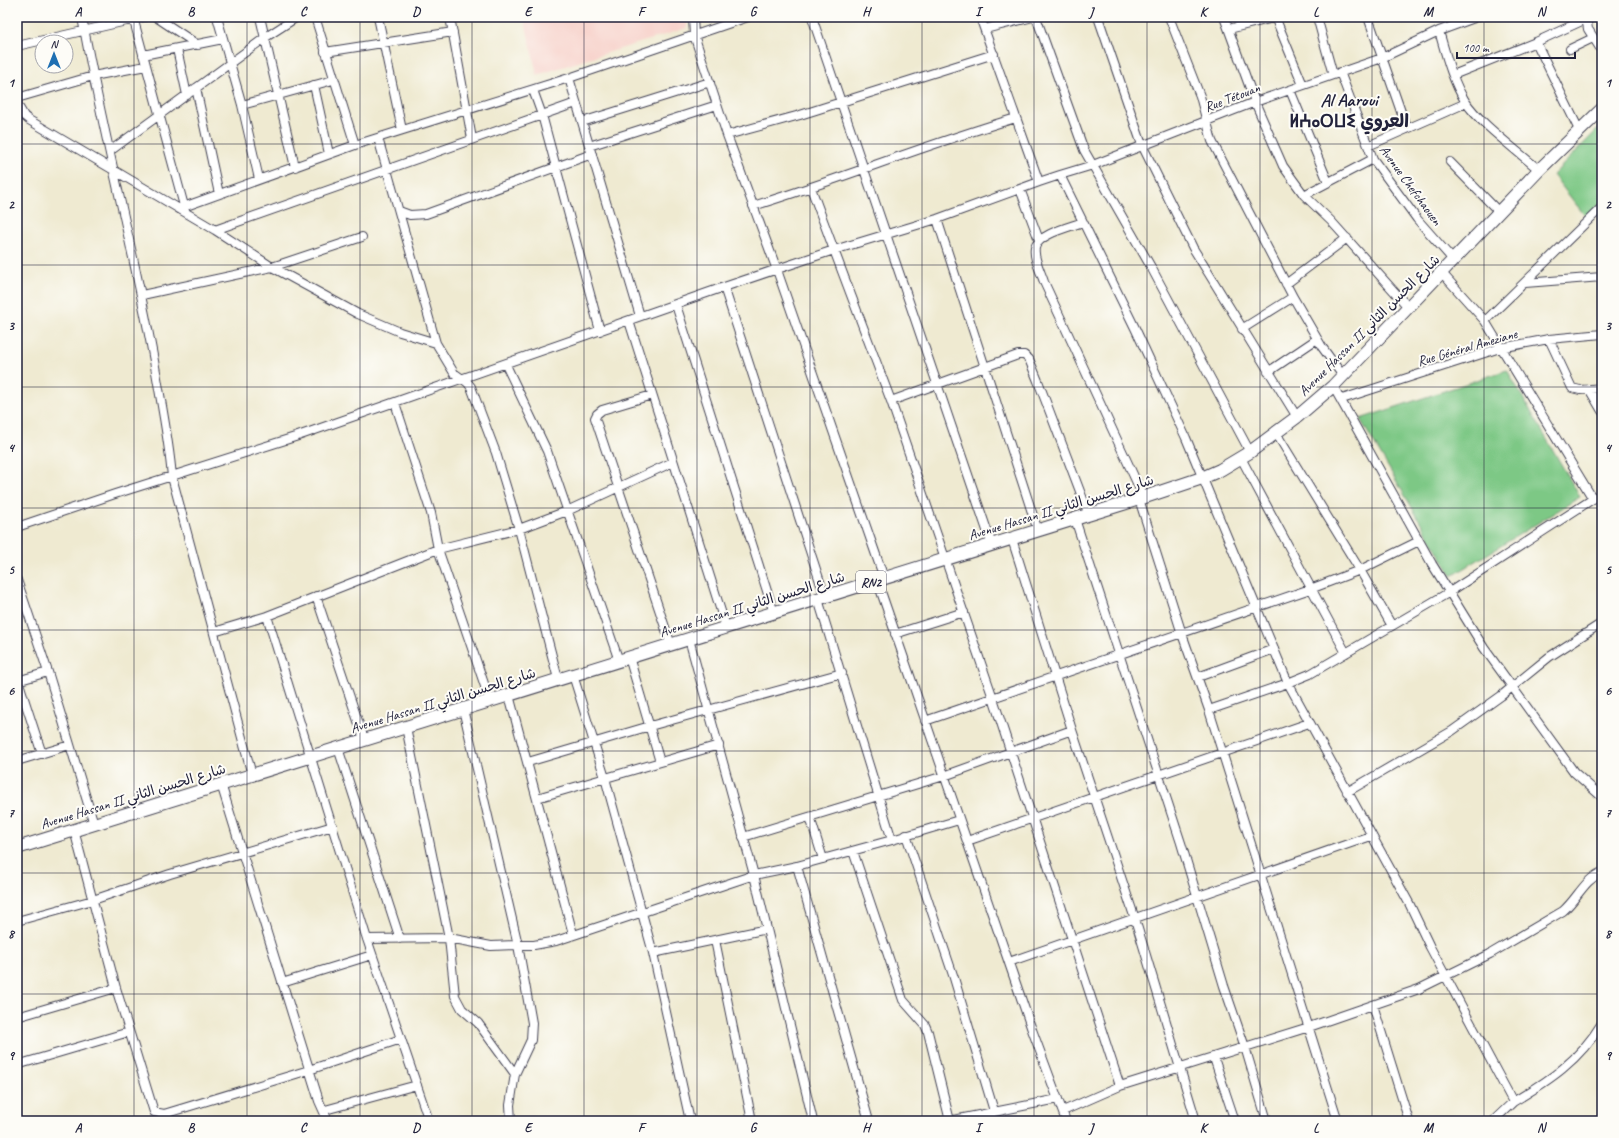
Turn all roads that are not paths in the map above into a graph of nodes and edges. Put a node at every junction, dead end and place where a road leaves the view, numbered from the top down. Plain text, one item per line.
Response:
1 (82, 17) edge
2 (144, 17) edge
3 (156, 17) edge
4 (217, 17) edge
5 (260, 17) edge
6 (297, 17) edge
7 (315, 17) edge
8 (378, 17) edge
9 (450, 17) edge
10 (693, 17) edge
11 (812, 17) edge
12 (980, 17) edge
13 (1034, 17) edge
14 (1098, 17) edge
15 (1168, 17) edge
16 (1224, 17) edge
17 (1276, 17) edge
18 (1318, 17) edge
19 (1368, 17) edge
20 (1477, 17) edge
21 (134, 18) edge
22 (743, 18) edge
23 (1586, 18) edge
24 (984, 29) junction
25 (1229, 29) junction
26 (84, 30) junction
27 (1439, 31) junction
28 (453, 32) junction
29 (694, 35) junction
30 (266, 36) junction
31 (1593, 38) junction
32 (223, 39) junction
33 (1536, 42) junction
34 (383, 43) junction
35 (198, 45) junction
36 (17, 46) edge
37 (177, 49) junction
38 (1570, 49) dead end
39 (1602, 50) edge
40 (325, 52) junction
41 (994, 54) junction
42 (143, 55) junction
43 (1382, 58) junction
44 (230, 63) junction
45 (146, 66) junction
46 (1337, 74) junction
47 (1453, 75) junction
48 (93, 76) junction
49 (569, 78) junction
50 (333, 80) junction
51 (710, 82) junction
52 (314, 85) junction
53 (1303, 85) junction
54 (196, 88) junction
55 (533, 90) junction
56 (1290, 90) junction
57 (187, 95) junction
58 (279, 95) junction
59 (17, 98) edge
60 (576, 102) junction
61 (841, 102) junction
62 (1255, 102) junction
63 (1466, 103) junction
64 (17, 104) edge
65 (242, 105) junction
66 (718, 105) junction
67 (1602, 109) edge
68 (467, 110) junction
69 (159, 115) junction
70 (542, 115) junction
71 (1016, 118) junction
72 (1208, 120) junction
73 (582, 122) junction
74 (1407, 128) junction
75 (402, 130) junction
76 (1579, 130) junction
77 (727, 135) junction
78 (378, 138) junction
79 (472, 139) junction
80 (355, 145) junction
81 (1142, 145) junction
82 (1368, 146) junction
83 (591, 150) junction
84 (110, 151) junction
85 (329, 154) junction
86 (1373, 159) junction
87 (1450, 162) dead end
88 (1093, 165) junction
89 (295, 166) junction
90 (555, 166) junction
91 (387, 169) junction
92 (864, 169) junction
93 (1539, 170) junction
94 (115, 172) junction
95 (1060, 175) junction
96 (259, 179) junction
97 (1039, 182) junction
98 (1328, 182) junction
99 (811, 188) junction
100 (1020, 189) junction
101 (219, 194) junction
102 (1304, 195) junction
103 (753, 206) junction
104 (181, 207) junction
105 (1602, 207) edge
106 (399, 211) junction
107 (1499, 212) junction
108 (937, 219) junction
109 (1083, 222) junction
110 (215, 230) junction
111 (886, 235) junction
112 (362, 236) dead end
113 (1347, 238) junction
114 (1039, 240) junction
115 (834, 250) junction
116 (1454, 261) junction
117 (272, 266) junction
118 (777, 270) junction
119 (1442, 273) junction
120 (1602, 277) edge
121 (1525, 283) junction
122 (1286, 284) junction
123 (724, 287) junction
124 (142, 295) junction
125 (1293, 297) junction
126 (676, 305) junction
127 (1409, 308) junction
128 (640, 316) junction
129 (629, 321) junction
130 (1485, 321) junction
131 (1242, 329) junction
132 (600, 331) junction
133 (1602, 334) edge
134 (1317, 339) junction
135 (1549, 339) junction
136 (436, 343) junction
137 (1500, 348) junction
138 (506, 365) junction
139 (984, 368) junction
140 (1268, 372) junction
141 (1342, 376) junction
142 (463, 380) junction
143 (938, 384) junction
144 (1333, 386) junction
145 (1602, 388) edge
146 (1590, 389) junction
147 (652, 395) junction
148 (1342, 400) junction
149 (891, 401) junction
150 (395, 403) junction
151 (1602, 411) edge
152 (1297, 417) junction
153 (1276, 433) junction
154 (1246, 455) junction
155 (674, 462) junction
156 (172, 477) junction
157 (1202, 478) junction
158 (618, 488) junction
159 (1602, 493) edge
160 (1142, 498) junction
161 (1594, 499) junction
162 (567, 511) junction
163 (1088, 515) junction
164 (1075, 519) junction
165 (17, 527) edge
166 (519, 529) junction
167 (1038, 530) junction
168 (1012, 538) junction
169 (1419, 541) junction
170 (992, 545) junction
171 (438, 549) junction
172 (946, 559) junction
173 (1360, 570) junction
174 (881, 579) junction
175 (17, 580) edge
176 (1313, 588) junction
177 (1448, 592) junction
178 (316, 596) junction
179 (822, 598) junction
180 (1257, 608) junction
181 (774, 612) junction
182 (964, 612) junction
183 (267, 616) junction
184 (1602, 623) edge
185 (1392, 626) junction
186 (726, 627) junction
187 (214, 632) junction
188 (895, 634) junction
189 (1182, 634) junction
190 (690, 640) junction
191 (671, 645) junction
192 (1274, 649) junction
193 (1346, 653) junction
194 (1118, 656) junction
195 (624, 659) junction
196 (48, 672) junction
197 (842, 673) junction
198 (573, 675) junction
199 (1198, 677) junction
200 (1056, 678) junction
201 (558, 679) junction
202 (18, 680) edge
203 (1288, 683) junction
204 (1511, 687) junction
205 (509, 695) junction
206 (993, 698) junction
207 (490, 701) junction
208 (463, 709) junction
209 (709, 710) junction
210 (1209, 710) junction
211 (925, 721) junction
212 (1309, 723) junction
213 (650, 726) junction
214 (406, 727) junction
215 (1072, 730) junction
216 (364, 739) junction
217 (594, 742) junction
218 (70, 745) junction
219 (719, 745) junction
220 (338, 748) junction
221 (1010, 752) junction
222 (42, 754) junction
223 (1222, 754) junction
224 (312, 756) junction
225 (17, 761) edge
226 (528, 762) junction
227 (660, 762) junction
228 (252, 775) junction
229 (944, 776) junction
230 (1159, 776) junction
231 (605, 778) junction
232 (221, 784) junction
233 (1347, 792) junction
234 (878, 797) junction
235 (1095, 797) junction
236 (1602, 797) edge
237 (537, 798) junction
238 (810, 817) junction
239 (1032, 819) junction
240 (959, 820) junction
241 (94, 824) junction
242 (333, 826) junction
243 (74, 830) junction
244 (906, 835) junction
245 (1371, 836) junction
246 (743, 837) junction
247 (892, 840) junction
248 (967, 841) junction
249 (17, 848) edge
250 (853, 851) junction
251 (242, 852) junction
252 (823, 859) junction
253 (797, 866) junction
254 (1602, 872) edge
255 (754, 875) junction
256 (1261, 876) junction
257 (1198, 897) junction
258 (93, 900) junction
259 (642, 913) junction
260 (1135, 919) junction
261 (17, 921) edge
262 (767, 929) junction
263 (573, 934) junction
264 (449, 938) junction
265 (367, 939) junction
266 (400, 939) junction
267 (715, 940) junction
268 (1074, 940) junction
269 (518, 945) junction
270 (653, 953) junction
271 (372, 955) junction
272 (1009, 962) junction
273 (1446, 976) junction
274 (282, 983) junction
275 (116, 988) junction
276 (1373, 1004) junction
277 (17, 1017) edge
278 (1602, 1023) edge
279 (1309, 1027) junction
280 (129, 1032) junction
281 (401, 1039) junction
282 (1245, 1047) junction
283 (1214, 1058) junction
284 (17, 1065) edge
285 (1179, 1069) junction
286 (309, 1070) junction
287 (515, 1074) junction
288 (417, 1085) junction
289 (1120, 1086) junction
290 (1058, 1099) junction
291 (1513, 1102) junction
292 (324, 1110) junction
293 (1063, 1111) junction
294 (994, 1112) junction
295 (328, 1121) edge
296 (429, 1121) edge
297 (511, 1121) edge
298 (690, 1121) edge
299 (752, 1121) edge
300 (813, 1121) edge
301 (869, 1121) edge
302 (950, 1121) edge
303 (997, 1121) edge
304 (1066, 1121) edge
305 (1196, 1121) edge
306 (1235, 1121) edge
307 (1267, 1121) edge
308 (1338, 1121) edge
309 (1409, 1121) edge
310 (1493, 1121) edge

1 - 26 street
2 - 21 street
3 - 35 street
4 - 32 street
5 - 30 street
6 - 30 street
7 - 40 street
8 - 34 street
9 - 28 street
10 - 29 street
11 - 61 street
12 - 24 street
13 - 24 street
13 - 88 street
14 - 81 street
15 - 72 street
16 - 25 street
17 - 25 street
17 - 53 street
18 - 46 street, Avenue Chefchaouen
19 - 43 street
20 - 27 street
21 - 26 street
21 - 42 street
22 - 29 street
23 - 31 street
23 - 33 street
24 - 41 street
25 - 62 street
26 - 36 street
26 - 48 street
27 - 43 street, Rue Tétouan
27 - 47 street
28 - 34 street
28 - 68 street
29 - 49 street
29 - 51 street
30 - 44 street
30 - 58 street
31 - 38 street
31 - 39 street
32 - 35 street
32 - 44 street
33 - 47 street
33 - 76 street
34 - 40 street
34 - 75 street
35 - 37 street
37 - 42 street
37 - 57 street
40 - 50 street
41 - 61 street
41 - 71 street
42 - 45 street
43 - 46 street, Rue Tétouan
43 - 74 street
44 - 54 street
44 - 65 street
45 - 48 street
45 - 69 street
46 - 53 street, Rue Tétouan
46 - 82 street, Avenue Chefchaouen
47 - 63 street
48 - 59 street
48 - 84 street
49 - 55 street
49 - 60 street
50 - 52 street
50 - 80 street
51 - 66 street
51 - 73 street
52 - 58 street
52 - 85 street
53 - 56 street, Rue Tétouan
54 - 57 street
54 - 101 street
55 - 68 street
55 - 70 street
56 - 62 street, Rue Tétouan
56 - 98 street
57 - 69 street
58 - 65 street
58 - 89 street
60 - 70 street
60 - 73 street
61 - 77 street
61 - 92 street
62 - 72 street, Rue Tétouan
62 - 102 street
63 - 74 street
63 - 93 street
64 - 94 street
65 - 96 street
66 - 77 street
66 - 83 street
67 - 76 main road, Avenue Hassan II شارع الحسن الثاني / RN2
68 - 75 street
68 - 79 street
69 - 84 street
69 - 104 street
70 - 79 street
70 - 90 street
71 - 92 street
71 - 97 street
72 - 81 street, Rue Tétouan
72 - 122 street
73 - 83 street
74 - 82 street
75 - 78 street
76 - 93 main road, Avenue Hassan II شارع الحسن الثاني / RN2
77 - 103 street
78 - 80 street
78 - 91 street
79 - 91 street
80 - 85 street
81 - 88 street, Rue Tétouan
81 - 131 street
82 - 86 street, Avenue Chefchaouen
83 - 90 street
83 - 128 street
84 - 94 street
85 - 89 street
86 - 98 street
86 - 116 street, Avenue Chefchaouen
87 - 107 street
88 - 95 street, Rue Tétouan
88 - 154 street
89 - 96 street
90 - 106 street
90 - 132 street
91 - 106 street
91 - 110 street
92 - 99 street
92 - 111 street
93 - 107 main road, Avenue Hassan II شارع الحسن الثاني / RN2
94 - 104 street
94 - 124 street
95 - 97 street, Rue Tétouan
95 - 109 street
96 - 101 street
97 - 100 street, Rue Tétouan
98 - 102 street
99 - 103 street
99 - 115 street
100 - 108 street, Rue Tétouan
100 - 114 street
101 - 104 street
102 - 113 street
103 - 118 street
104 - 110 street
105 - 121 street
106 - 136 street
107 - 116 main road, Avenue Hassan II شارع الحسن الثاني / RN2
108 - 111 street, Rue Tétouan
108 - 139 street
109 - 114 street
109 - 157 street
110 - 117 street
111 - 115 street, Rue Tétouan
111 - 143 street
112 - 117 street
113 - 122 street
113 - 127 street
114 - 160 street
115 - 118 street, Rue Tétouan
115 - 149 street
116 - 119 main road, Avenue Hassan II شارع الحسن الثاني / RN2
117 - 124 street
117 - 136 street
118 - 123 street, Rue Tétouan
118 - 174 street
119 - 127 main road, Avenue Hassan II شارع الحسن الثاني / RN2
119 - 130 street
120 - 121 street
121 - 130 street
122 - 125 street
123 - 126 street, Rue Tétouan
123 - 179 street
124 - 156 street
125 - 131 street
125 - 134 street
126 - 128 street, Rue Tétouan
126 - 181 street
127 - 141 main road, Avenue Hassan II شارع الحسن الثاني / RN2
128 - 129 street, Rue Tétouan
129 - 132 street, Rue Tétouan
129 - 147 street
130 - 137 street
131 - 140 street
132 - 138 street, Rue Tétouan
133 - 135 street, Rue Général Ameziane
134 - 140 street
134 - 141 street
135 - 137 street, Rue Général Ameziane
135 - 146 street
136 - 142 street
137 - 148 street, Rue Général Ameziane
137 - 161 street
138 - 142 street, Rue Tétouan
138 - 162 street
139 - 143 street
139 - 163 street
139 - 167 street
140 - 152 street
141 - 144 main road, Avenue Hassan II شارع الحسن الثاني / RN2
142 - 150 street, Rue Tétouan
142 - 166 street
143 - 149 street
143 - 170 street
144 - 148 street
144 - 152 main road, Avenue Hassan II شارع الحسن الثاني / RN2
145 - 146 street
146 - 151 street
147 - 155 street
147 - 158 street
148 - 169 street
149 - 172 street
150 - 156 street, Rue Tétouan
150 - 171 street
152 - 153 main road, Avenue Hassan II شارع الحسن الثاني / RN2
153 - 154 main road, Avenue Hassan II شارع الحسن الثاني / RN2
153 - 173 street
154 - 157 main road, Avenue Hassan II شارع الحسن الثاني / RN2
154 - 176 street
155 - 158 street
155 - 186 street
156 - 165 street, Rue Tétouan
156 - 187 street
157 - 160 main road, Avenue Hassan II شارع الحسن الثاني / RN2
157 - 180 street
158 - 162 street
158 - 191 street
159 - 161 street
160 - 163 main road, Avenue Hassan II شارع الحسن الثاني / RN2
160 - 189 street
161 - 177 street
162 - 166 street
162 - 195 street
163 - 164 main road, Avenue Hassan II شارع الحسن الثاني / RN2
164 - 167 main road, Avenue Hassan II شارع الحسن الثاني / RN2
164 - 194 street
166 - 171 street
166 - 201 street
167 - 168 main road, Avenue Hassan II شارع الحسن الثاني / RN2
168 - 170 main road, Avenue Hassan II شارع الحسن الثاني / RN2
168 - 200 street
169 - 173 street
169 - 177 street
170 - 172 main road, Avenue Hassan II شارع الحسن الثاني / RN2
171 - 178 street
171 - 207 street
172 - 174 main road, Avenue Hassan II شارع الحسن الثاني / RN2
172 - 182 street
173 - 176 street
173 - 185 street
174 - 179 main road, Avenue Hassan II شارع الحسن الثاني / RN2
174 - 188 street
175 - 196 street
176 - 180 street
176 - 193 street
177 - 185 street
177 - 204 street
178 - 183 street
178 - 216 street
179 - 181 main road, Avenue Hassan II شارع الحسن الثاني / RN2
179 - 197 street
180 - 189 street
180 - 192 street
181 - 186 main road, Avenue Hassan II شارع الحسن الثاني / RN2
182 - 188 street
182 - 206 street
183 - 187 street
183 - 224 street
184 - 204 street
185 - 193 street
186 - 190 main road, Avenue Hassan II شارع الحسن الثاني / RN2
187 - 228 street
188 - 211 street
189 - 194 street
189 - 199 street
190 - 191 main road, Avenue Hassan II شارع الحسن الثاني / RN2
190 - 209 street
191 - 195 main road, Avenue Hassan II شارع الحسن الثاني / RN2
192 - 199 street
192 - 203 street
193 - 203 street
194 - 200 street
194 - 230 street
195 - 198 main road, Avenue Hassan II شارع الحسن الثاني / RN2
195 - 213 street
196 - 202 street
196 - 218 street
197 - 209 street
197 - 234 street
198 - 201 main road, Avenue Hassan II شارع الحسن الثاني / RN2
198 - 217 street
199 - 210 street
200 - 206 street
200 - 215 street
201 - 205 main road, Avenue Hassan II شارع الحسن الثاني / RN2
202 - 222 street
203 - 210 street
203 - 212 street
204 - 233 street
204 - 236 street
205 - 207 main road, Avenue Hassan II شارع الحسن الثاني / RN2
205 - 226 street
206 - 211 street
206 - 221 street
207 - 208 main road, Avenue Hassan II شارع الحسن الثاني / RN2
208 - 214 main road, Avenue Hassan II شارع الحسن الثاني / RN2
208 - 269 street
209 - 213 street
209 - 219 street
210 - 223 street
211 - 229 street
212 - 223 street
212 - 233 street
213 - 217 street
213 - 227 street
214 - 216 main road, Avenue Hassan II شارع الحسن الثاني / RN2
214 - 264 street
215 - 221 street
215 - 235 street
216 - 220 main road, Avenue Hassan II شارع الحسن الثاني / RN2
217 - 226 street
217 - 231 street
218 - 222 street
218 - 241 street
219 - 227 street
219 - 246 street
220 - 224 main road, Avenue Hassan II شارع الحسن الثاني / RN2
220 - 266 street
221 - 229 street
221 - 239 street
222 - 225 street
223 - 230 street
223 - 256 street
224 - 228 main road, Avenue Hassan II شارع الحسن الثاني / RN2
224 - 242 street
226 - 237 street
227 - 231 street
228 - 232 main road, Avenue Hassan II شارع الحسن الثاني / RN2
229 - 234 street
229 - 240 street
230 - 235 street
230 - 257 street
231 - 237 street
231 - 259 street
232 - 241 main road, Avenue Hassan II شارع الحسن الثاني / RN2
232 - 251 street
233 - 245 street
234 - 238 street
234 - 247 street
235 - 239 street
235 - 260 street
237 - 263 street
238 - 246 street
238 - 252 street
239 - 248 street
239 - 268 street
240 - 244 street
240 - 248 street
241 - 243 main road, Avenue Hassan II شارع الحسن الثاني / RN2
242 - 251 street
242 - 265 street
243 - 249 main road, Avenue Hassan II شارع الحسن الثاني / RN2
243 - 258 street
244 - 247 street
244 - 294 street
245 - 256 street
245 - 273 street
246 - 255 street
247 - 250 street
248 - 272 street
250 - 252 street
250 - 302 street
251 - 258 street
251 - 274 street
252 - 253 street
253 - 255 street
253 - 301 street
254 - 273 street
255 - 259 street
255 - 262 street
256 - 257 street
256 - 279 street
257 - 260 street
257 - 282 street
258 - 261 street
258 - 275 street
259 - 263 street
259 - 270 street
260 - 268 street
260 - 285 street
262 - 267 street
262 - 300 street
263 - 269 street
264 - 266 street
264 - 269 street
264 - 287 street
265 - 266 street
265 - 271 street
267 - 270 street
267 - 299 street
268 - 272 street
268 - 289 street
269 - 287 street
270 - 298 street
271 - 274 street
271 - 281 street
272 - 290 street
273 - 276 street
273 - 291 street
274 - 286 street
275 - 277 street
275 - 280 street
276 - 279 street
276 - 309 street
278 - 291 street
279 - 282 street
279 - 308 street
280 - 284 street
280 - 286 street
281 - 286 street
281 - 288 street
282 - 283 street
282 - 307 street
283 - 285 street
283 - 306 street
285 - 289 street
285 - 305 street
286 - 292 street
287 - 297 street
288 - 292 street
288 - 296 street
289 - 293 street
290 - 293 street
290 - 294 street
291 - 310 street
292 - 295 street
293 - 304 street
294 - 302 street
294 - 303 street

